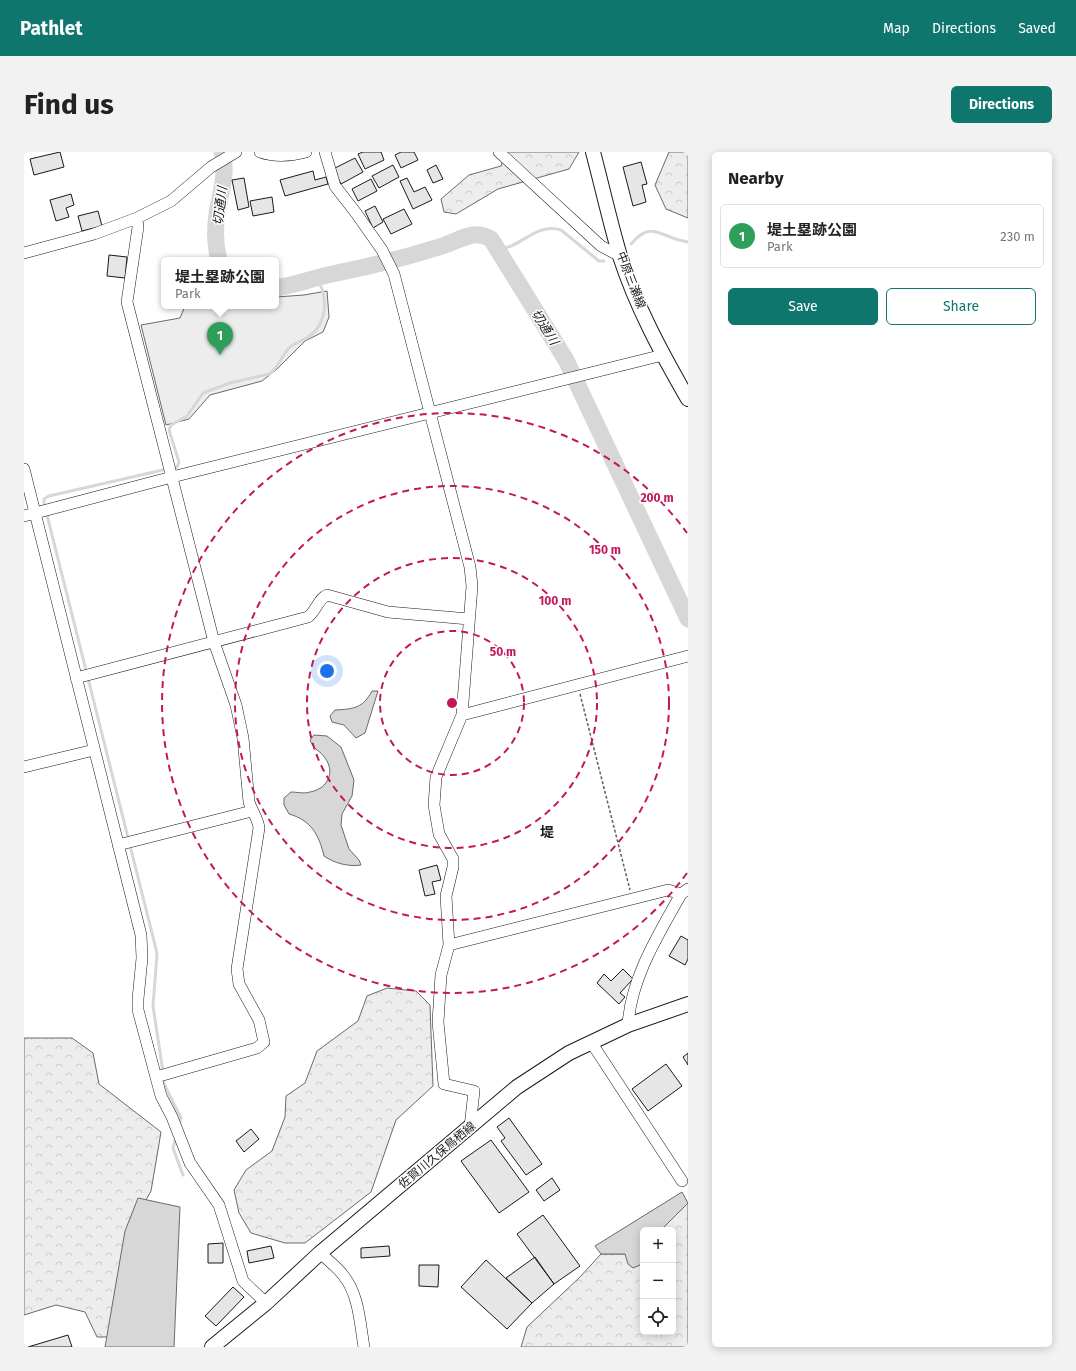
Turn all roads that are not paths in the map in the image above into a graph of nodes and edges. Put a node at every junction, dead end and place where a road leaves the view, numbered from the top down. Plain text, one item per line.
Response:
1 (260, 152) edge
2 (306, 152) edge
3 (325, 152) edge
4 (499, 152) edge
5 (593, 152) edge
6 (235, 153) edge
7 (137, 218) junction
8 (24, 253) edge
9 (620, 256) junction
10 (663, 355) junction
11 (688, 400) edge
12 (430, 413) junction
13 (24, 469) edge
14 (172, 476) junction
15 (30, 514) edge
16 (469, 620) junction
17 (214, 642) junction
18 (688, 656) edge
19 (76, 678) junction
20 (462, 715) junction
21 (94, 750) junction
22 (24, 767) edge
23 (252, 811) junction
24 (118, 845) junction
25 (685, 891) edge
26 (449, 945) junction
27 (688, 1004) edge
28 (628, 1025) junction
29 (591, 1042) junction
30 (156, 1076) junction
31 (470, 1127) junction
32 (682, 1181) dead end
33 (320, 1253) junction
34 (266, 1303) junction
35 (212, 1347) edge
36 (364, 1347) edge

1 - 2 street
3 - 12 street
4 - 9 street
5 - 9 main road, 中原三瀬線
6 - 7 street
7 - 8 street
7 - 14 street
9 - 10 main road, 中原三瀬線
10 - 11 main road, 中原三瀬線
10 - 12 street
12 - 14 street
12 - 16 street
13 - 15 street
14 - 15 street
14 - 17 street
15 - 19 street
16 - 17 street
16 - 20 street
17 - 19 street
17 - 23 street
18 - 20 street
19 - 21 street
20 - 26 street
21 - 22 street
21 - 24 street
23 - 24 street
23 - 30 street
24 - 30 street
25 - 26 street
25 - 28 street
26 - 31 street
27 - 28 main road, 佐賀川久保鳥栖線
28 - 29 main road, 佐賀川久保鳥栖線
29 - 31 main road, 佐賀川久保鳥栖線
29 - 32 street
30 - 34 street
31 - 33 main road, 佐賀川久保鳥栖線
33 - 34 main road, 佐賀川久保鳥栖線
33 - 36 street
34 - 35 main road, 佐賀川久保鳥栖線

